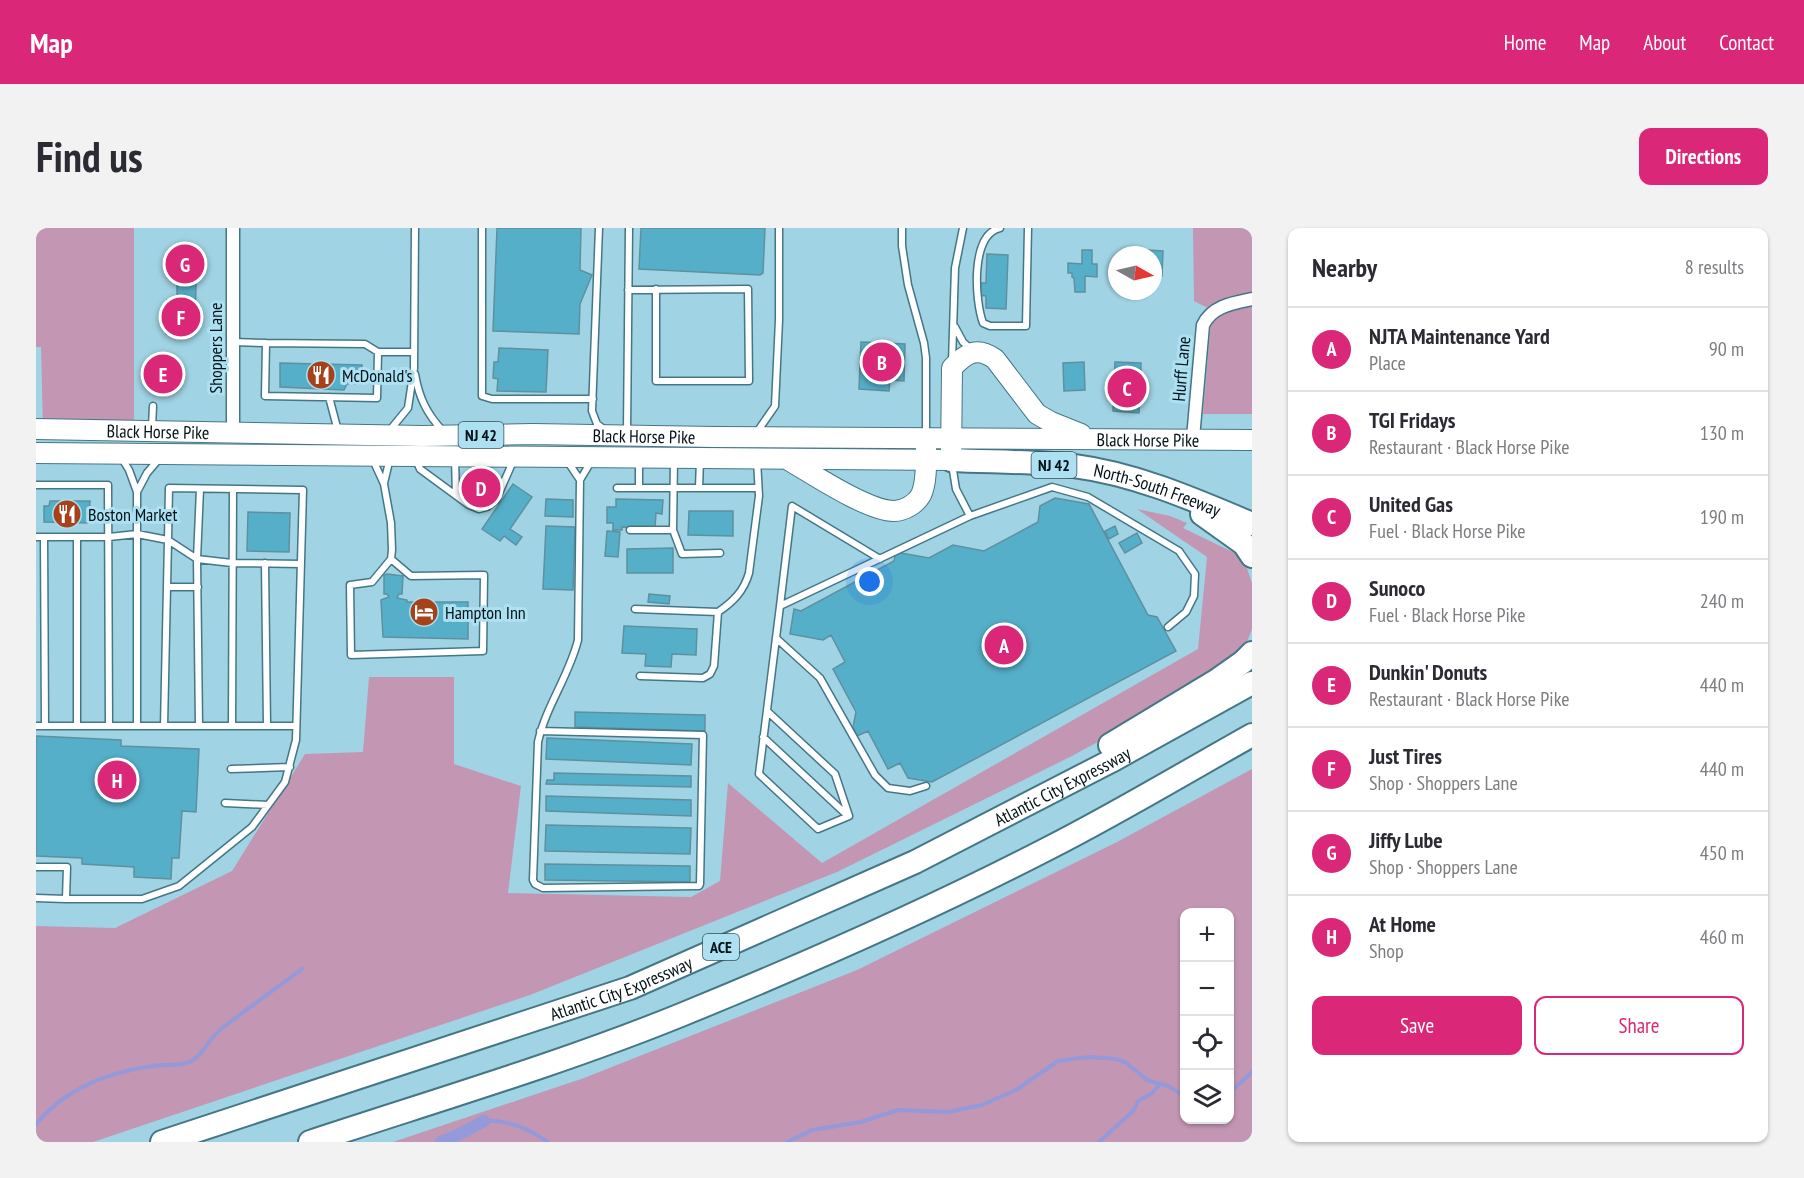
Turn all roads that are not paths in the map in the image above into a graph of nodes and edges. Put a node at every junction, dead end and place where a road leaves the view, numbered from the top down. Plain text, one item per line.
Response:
1 (233, 228) edge
2 (415, 228) edge
3 (482, 228) edge
4 (599, 228) edge
5 (629, 228) edge
6 (779, 228) edge
7 (902, 228) edge
8 (963, 228) edge
9 (1000, 228) edge
10 (1028, 228) edge
11 (628, 290) junction
12 (656, 290) junction
13 (1252, 299) edge
14 (953, 321) junction
15 (233, 342) junction
16 (266, 343) junction
17 (378, 352) junction
18 (414, 352) junction
19 (975, 352) junction
20 (414, 368) junction
21 (952, 368) junction
22 (329, 397) junction
23 (593, 399) junction
24 (153, 406) dead end
25 (36, 429) edge
26 (152, 430) junction
27 (234, 432) junction
28 (339, 434) junction
29 (384, 435) junction
30 (446, 436) junction
31 (620, 436) junction
32 (754, 438) junction
33 (1193, 438) junction
34 (926, 439) junction
35 (1092, 439) junction
36 (1252, 440) edge
37 (951, 450) junction
38 (36, 453) edge
39 (119, 454) junction
40 (164, 454) junction
41 (370, 454) junction
42 (391, 455) junction
43 (413, 455) junction
44 (455, 455) junction
45 (515, 456) junction
46 (564, 457) junction
47 (594, 458) junction
48 (639, 458) junction
49 (675, 459) junction
50 (699, 459) junction
51 (757, 460) junction
52 (788, 460) junction
53 (926, 460) junction
54 (580, 480) junction
55 (384, 484) junction
56 (36, 485) edge
57 (1155, 485) junction
58 (617, 488) dead end
59 (639, 488) junction
60 (674, 488) junction
61 (699, 488) junction
62 (759, 488) junction
63 (200, 489) junction
64 (233, 489) junction
65 (137, 492) junction
66 (456, 495) junction
67 (970, 516) junction
68 (1252, 524) edge
69 (630, 530) dead end
70 (673, 530) junction
71 (137, 534) junction
72 (36, 537) edge
73 (44, 537) junction
74 (77, 537) junction
75 (109, 537) junction
76 (168, 540) junction
77 (720, 554) dead end
78 (1252, 556) edge
79 (197, 559) junction
80 (391, 559) junction
81 (880, 559) junction
82 (232, 563) junction
83 (266, 563) junction
84 (301, 564) junction
85 (167, 587) junction
86 (198, 588) junction
87 (780, 606) junction
88 (634, 609) dead end
89 (718, 612) junction
90 (1168, 627) dead end
91 (776, 638) junction
92 (1252, 653) edge
93 (640, 676) dead end
94 (1252, 683) edge
95 (767, 711) junction
96 (36, 726) edge
97 (45, 726) junction
98 (77, 726) junction
99 (109, 726) junction
100 (137, 726) junction
101 (164, 726) junction
102 (199, 726) junction
103 (232, 726) junction
104 (267, 726) junction
105 (296, 726) junction
106 (540, 731) junction
107 (1252, 735) edge
108 (763, 737) junction
109 (1252, 743) edge
110 (290, 767) junction
111 (231, 769) dead end
112 (1186, 772) junction
113 (926, 786) dead end
114 (225, 803) dead end
115 (268, 805) junction
116 (849, 816) junction
117 (915, 862) junction
118 (36, 867) edge
119 (36, 898) edge
120 (66, 899) junction
121 (162, 1142) edge
122 (310, 1142) edge

1 - 15 street, Shoppers Lane
2 - 18 lane
3 - 23 lane
4 - 23 lane
5 - 11 lane
6 - 32 lane
7 - 34 lane
8 - 14 lane
9 - 10 lane
11 - 12 lane
11 - 31 lane
12 - 12 lane
13 - 33 street, Hurff Lane
14 - 19 lane
14 - 21 lane
15 - 16 lane
15 - 27 street, Shoppers Lane
16 - 17 lane
16 - 22 lane
17 - 18 lane
17 - 22 lane
18 - 20 lane
19 - 21 highway
19 - 35 highway
20 - 29 lane
20 - 30 lane
21 - 37 highway
22 - 28 lane
23 - 31 lane
24 - 26 lane
25 - 26 highway, Black Horse Pike / NJ 42
26 - 27 highway, Black Horse Pike / NJ 42
27 - 28 highway, Black Horse Pike / NJ 42
28 - 29 highway, Black Horse Pike / NJ 42
29 - 30 highway, Black Horse Pike / NJ 42
30 - 31 highway, Black Horse Pike / NJ 42
31 - 32 highway, Black Horse Pike / NJ 42
32 - 34 highway, Black Horse Pike / NJ 42
33 - 35 highway, Black Horse Pike / NJ 42
33 - 36 highway, Black Horse Pike / NJ 42
34 - 37 highway, Black Horse Pike / NJ 42
34 - 53 highway
35 - 37 highway, Black Horse Pike / NJ 42
37 - 53 highway, Black Horse Pike / NJ 42
37 - 57 highway, North-South Freeway / NJ 42
37 - 67 lane
38 - 39 highway, Black Horse Pike / NJ 42
39 - 40 highway, Black Horse Pike / NJ 42
39 - 65 lane
40 - 41 highway, Black Horse Pike / NJ 42
40 - 65 lane
41 - 42 highway, Black Horse Pike / NJ 42
41 - 55 lane
42 - 43 highway, Black Horse Pike / NJ 42
42 - 55 lane
43 - 44 highway, Black Horse Pike / NJ 42
43 - 66 lane
44 - 45 highway, Black Horse Pike / NJ 42
44 - 66 lane
45 - 46 highway, Black Horse Pike / NJ 42
45 - 66 lane
46 - 47 highway, Black Horse Pike / NJ 42
46 - 54 lane
47 - 48 highway, Black Horse Pike / NJ 42
47 - 54 lane
48 - 49 highway, Black Horse Pike / NJ 42
48 - 59 lane
49 - 50 highway, Black Horse Pike / NJ 42
49 - 60 lane
50 - 51 highway, Black Horse Pike / NJ 42
50 - 61 lane
51 - 52 highway, Black Horse Pike / NJ 42
51 - 62 lane
52 - 53 highway, Black Horse Pike / NJ 42
52 - 53 highway
54 - 106 lane
55 - 80 lane
56 - 75 lane
57 - 68 highway, North-South Freeway / NJ 42
57 - 78 highway
58 - 59 lane
59 - 60 lane
60 - 61 lane
60 - 70 lane
61 - 62 lane
62 - 89 lane
63 - 64 lane
63 - 76 lane
63 - 79 lane
64 - 82 lane
64 - 84 lane
65 - 71 lane
67 - 81 lane
67 - 90 lane
69 - 70 lane
70 - 77 lane
71 - 75 lane
71 - 76 lane
71 - 100 lane
72 - 73 lane
73 - 74 lane
73 - 97 lane
74 - 75 lane
74 - 98 lane
75 - 99 lane
76 - 79 lane
76 - 85 lane
79 - 82 lane
79 - 86 lane
80 - 80 lane
81 - 87 lane
81 - 87 lane
82 - 83 lane
82 - 103 lane
83 - 84 lane
83 - 104 lane
84 - 105 lane
85 - 86 lane
85 - 101 lane
86 - 102 lane
87 - 91 lane
88 - 89 lane
89 - 93 lane
91 - 95 lane
91 - 113 lane
92 - 117 highway
94 - 117 highway, Atlantic City Expressway / ACE
95 - 108 lane
95 - 116 lane
96 - 97 lane
97 - 98 lane
98 - 99 lane
99 - 100 lane
100 - 101 lane
101 - 102 lane
102 - 103 lane
103 - 104 lane
104 - 105 lane
105 - 110 lane
106 - 106 lane
107 - 112 highway
108 - 116 lane
108 - 116 lane
109 - 112 highway
110 - 111 lane
110 - 115 lane
112 - 122 highway
114 - 115 lane
115 - 120 lane
117 - 121 highway, Atlantic City Expressway / ACE
118 - 120 lane
119 - 120 lane

